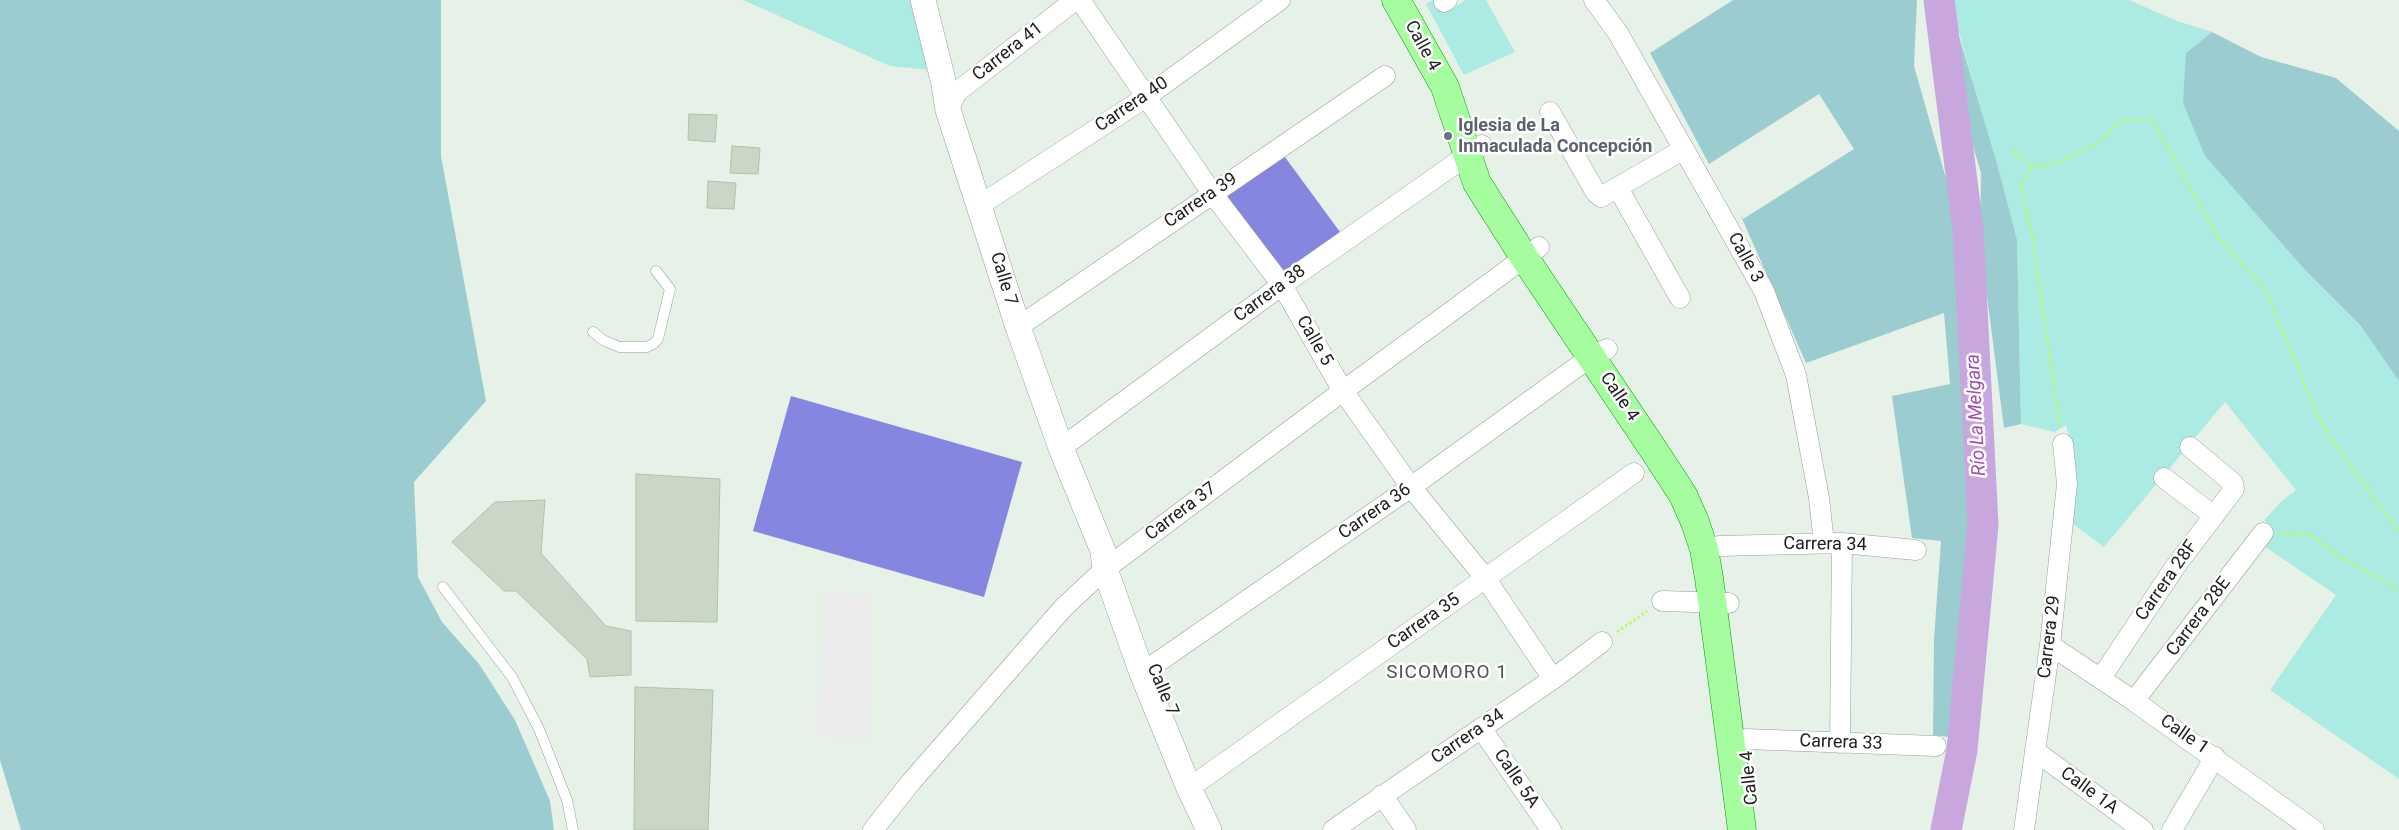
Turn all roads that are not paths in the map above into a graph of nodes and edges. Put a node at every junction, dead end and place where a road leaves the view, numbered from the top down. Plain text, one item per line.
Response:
1 (923, 0) edge
2 (1075, 0) edge
3 (1080, 0) edge
4 (1280, 0) edge
5 (1396, 0) edge
6 (1414, 0) edge
7 (1594, 0) edge
8 (1385, 76) dead end
9 (1146, 97) junction
10 (948, 110) junction
11 (1550, 112) dead end
12 (1684, 149) junction
13 (1475, 150) junction
14 (1618, 188) junction
15 (1212, 194) junction
16 (980, 205) junction
17 (1532, 252) junction
18 (656, 270) dead end
19 (1282, 285) junction
20 (1680, 298) dead end
21 (1018, 327) junction
22 (593, 332) dead end
23 (1599, 352) junction
24 (1343, 390) junction
25 (2063, 444) road end
26 (2190, 447) dead end
27 (1060, 448) junction
28 (1634, 473) dead end
29 (2164, 478) dead end
30 (1411, 487) junction
31 (2214, 516) junction
32 (2263, 532) road end
33 (1833, 543) junction
34 (1711, 548) junction
35 (1916, 550) dead end
36 (1107, 561) junction
37 (1486, 579) junction
38 (443, 586) dead end
39 (1662, 601) road end
40 (1720, 603) junction
41 (1602, 642) road end
42 (2050, 646) junction
43 (1147, 670) junction
44 (2100, 678) junction
45 (1553, 679) junction
46 (2134, 701) junction
47 (1481, 728) junction
48 (1746, 739) junction
49 (1840, 743) junction
50 (1936, 746) dead end
51 (2035, 751) junction
52 (2215, 757) junction
53 (1195, 784) junction
54 (1382, 795) junction
55 (573, 830) edge
56 (873, 830) edge
57 (1209, 830) edge
58 (1224, 830) edge
59 (1334, 830) edge
60 (1406, 830) edge
61 (1551, 830) edge
62 (1742, 830) edge
63 (1755, 830) edge
64 (2024, 830) edge
65 (2143, 830) edge
66 (2172, 830) edge
67 (2314, 830) edge

1 - 10 street, Calle 7
2 - 10 street, Carrera 41
3 - 9 street, Calle 5
4 - 9 street, Carrera 40
5 - 13 main road, Calle 4
6 - 13 main road, Calle 4
7 - 12 street, Calle 3
8 - 15 street, Carrera 39
9 - 15 street, Calle 5
9 - 16 street, Carrera 40
10 - 16 street, Calle 7
11 - 14 street
12 - 14 street
12 - 33 street, Calle 3
13 - 17 main road, Calle 4
13 - 19 street, Carrera 38
14 - 20 street
15 - 19 street, Calle 5
15 - 21 street, Carrera 39
16 - 21 street, Calle 7
17 - 23 main road, Calle 4
17 - 24 street, Carrera 37
18 - 22 lane
19 - 24 street, Calle 5
19 - 27 street, Carrera 38
21 - 27 street, Calle 7
23 - 30 street, Carrera 36
23 - 34 main road, Calle 4
24 - 30 street, Calle 5
24 - 36 street, Carrera 37
25 - 42 street, Carrera 29
26 - 31 street, Carrera 28F
27 - 36 street, Calle 7
28 - 37 street, Carrera 35
29 - 31 street
30 - 37 street, Calle 5
30 - 43 street, Carrera 36
31 - 44 street, Carrera 28F
32 - 46 street, Carrera 28E
33 - 34 street, Carrera 34
33 - 35 street, Carrera 34
33 - 49 street, Calle 3
34 - 40 main road, Calle 4
36 - 43 street, Calle 7
36 - 56 street, Carrera 37
37 - 45 street, Calle 5
37 - 53 street, Carrera 35
38 - 55 lane
39 - 40 street
40 - 48 main road, Calle 4
40 - 62 main road, Calle 4
41 - 45 street, Carrera 34
42 - 44 street, Calle 1
42 - 51 street, Carrera 29
43 - 53 street, Calle 7
44 - 46 street, Calle 1
45 - 47 street, Carrera 34
46 - 52 street, Calle 1
47 - 54 street, Carrera 34
47 - 61 street, Calle 5A
48 - 49 street, Carrera 33
48 - 63 main road, Calle 4
49 - 50 street, Carrera 33
51 - 64 street, Carrera 29
51 - 65 street, Calle 1A
52 - 66 street
52 - 67 street, Calle 1
53 - 57 street, Calle 7
53 - 58 street, Calle 7
54 - 59 street, Carrera 34
54 - 60 street

